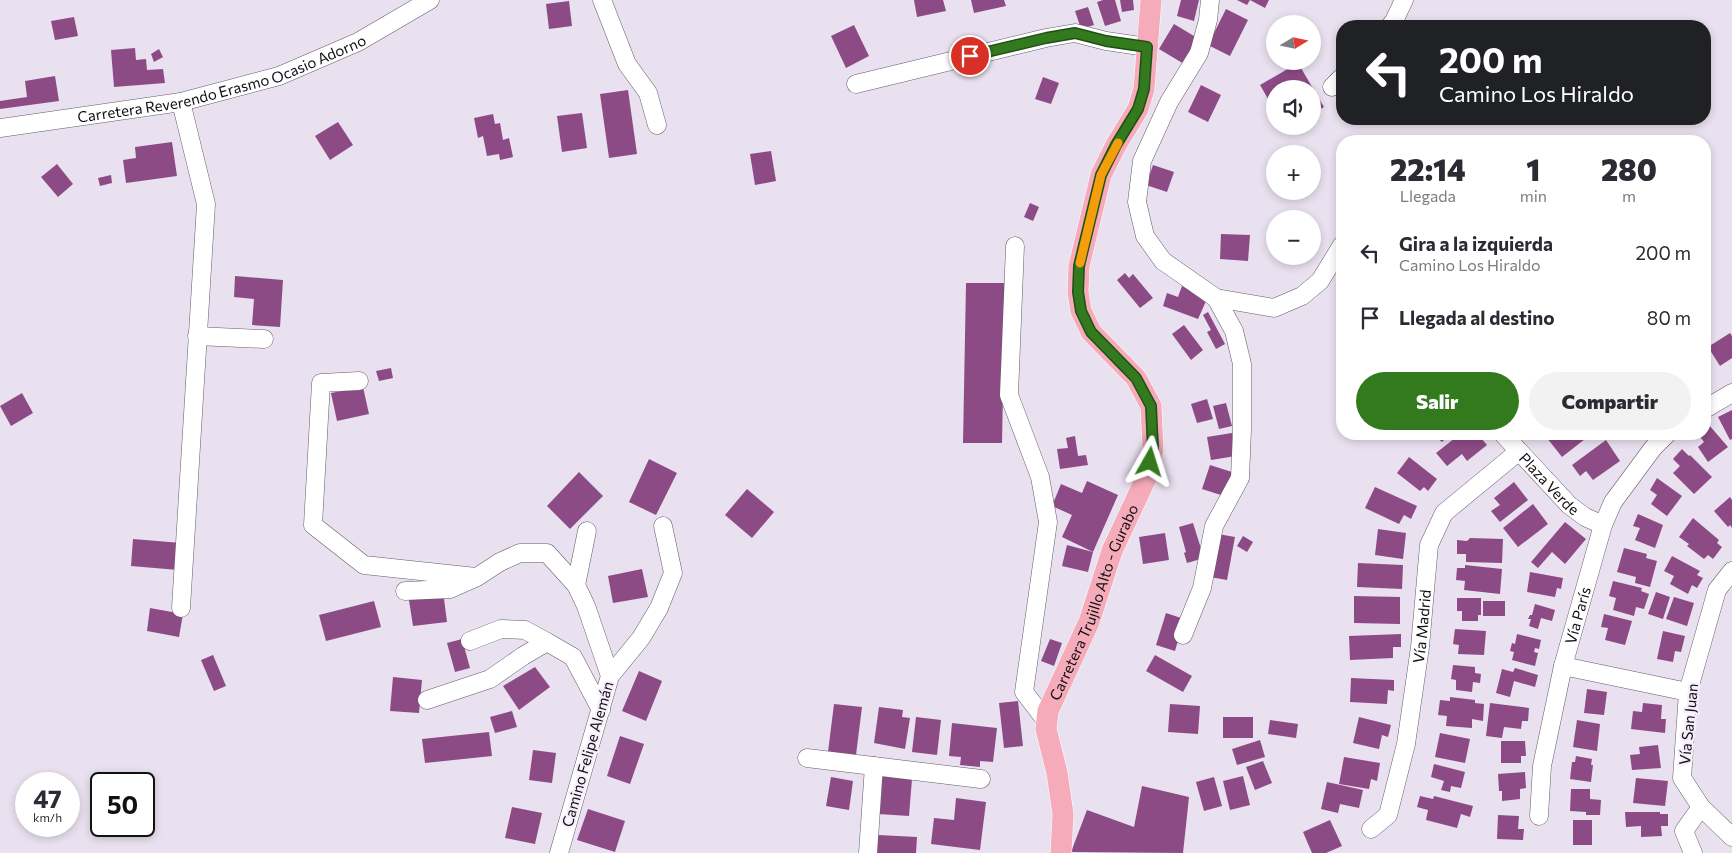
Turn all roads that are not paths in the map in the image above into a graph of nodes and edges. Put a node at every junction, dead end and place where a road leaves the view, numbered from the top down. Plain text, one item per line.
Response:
1 (430, 0) edge
2 (602, 0) edge
3 (1151, 0) edge
4 (1210, 0) edge
5 (1404, 0) edge
6 (1394, 20) edge
7 (1147, 47) junction
8 (856, 84) dead end
9 (181, 102) junction
10 (657, 125) dead end
11 (0, 128) edge
12 (1015, 246) dead end
13 (1336, 255) edge
14 (1216, 298) junction
15 (197, 336) junction
16 (264, 340) dead end
17 (358, 381) dead end
18 (1732, 393) edge
19 (1711, 405) edge
20 (1508, 440) edge
21 (1661, 440) edge
22 (1518, 452) junction
23 (662, 526) dead end
24 (1603, 526) junction
25 (587, 531) dead end
26 (1732, 572) edge
27 (477, 577) junction
28 (576, 585) junction
29 (405, 591) dead end
30 (181, 608) dead end
31 (1183, 635) dead end
32 (470, 641) dead end
33 (547, 642) junction
34 (1563, 666) junction
35 (610, 676) junction
36 (1688, 692) junction
37 (427, 700) dead end
38 (601, 710) junction
39 (1046, 722) junction
40 (806, 758) dead end
41 (874, 766) junction
42 (981, 779) dead end
43 (1701, 807) junction
44 (1539, 816) dead end
45 (1371, 829) dead end
46 (1732, 836) edge
47 (559, 853) edge
48 (868, 853) edge
49 (1061, 853) edge
50 (1693, 853) edge

1 - 9 street, Carretera Reverendo Erasmo Ocasio Adorno
2 - 10 street
3 - 7 main road, Carretera Trujillo Alto - Gurabo
4 - 14 street
5 - 6 street
7 - 8 street
7 - 39 main road, Carretera Trujillo Alto - Gurabo
9 - 11 street, Carretera Reverendo Erasmo Ocasio Adorno
9 - 15 street
12 - 39 street
13 - 14 street
14 - 31 street
15 - 16 street
15 - 30 street
17 - 27 street
18 - 19 street
20 - 22 street, Plaza Verde
21 - 24 street, Vía París
22 - 24 street, Plaza Verde
22 - 45 street, Vía Madrid
23 - 35 street
24 - 34 street, Vía París
25 - 28 street
26 - 36 street, Vía San Juan
27 - 28 street, Camino Felipe Alemán
27 - 29 street, Camino Felipe Alemán
28 - 35 street, Camino Felipe Alemán
32 - 33 street
33 - 37 street
33 - 38 street
34 - 36 street
34 - 44 street, Vía París
35 - 38 street, Camino Felipe Alemán
36 - 43 street, Vía San Juan
38 - 47 street, Camino Felipe Alemán
39 - 49 main road, Carretera Trujillo Alto - Gurabo
40 - 41 street
41 - 42 street
41 - 48 street
43 - 46 street, Vía San Juan
43 - 50 street

